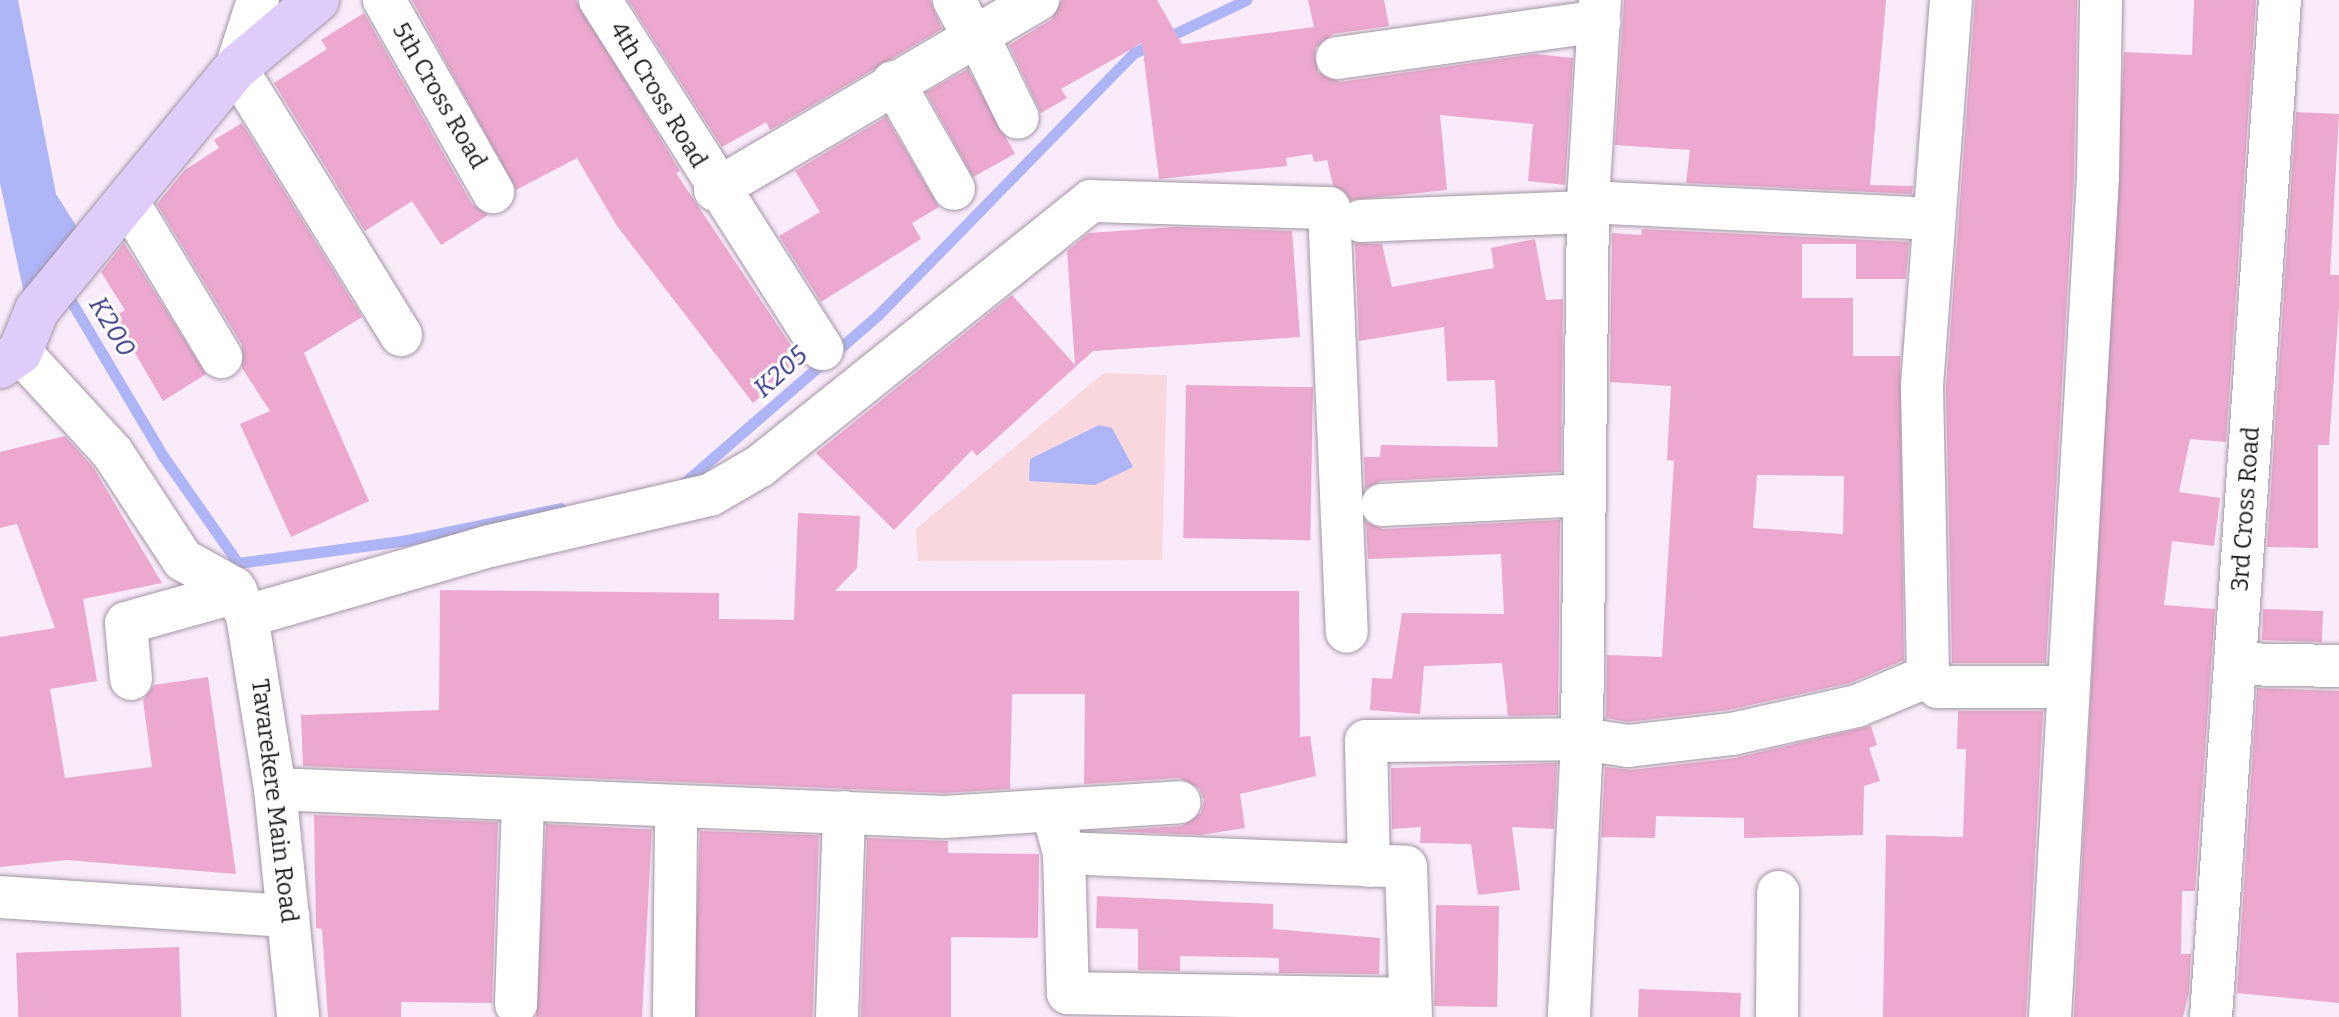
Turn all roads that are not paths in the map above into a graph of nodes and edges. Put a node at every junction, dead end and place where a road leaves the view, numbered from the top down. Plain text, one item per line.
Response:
1 (258, 0) edge
2 (317, 0) edge
3 (384, 0) edge
4 (600, 0) edge
5 (1038, 0) edge
6 (1951, 0) edge
7 (2101, 0) edge
8 (2280, 0) edge
9 (1599, 11) edge
10 (968, 24) edge
11 (1337, 58) dead end
12 (236, 68) junction
13 (893, 82) junction
14 (1018, 118) dead end
15 (954, 189) dead end
16 (715, 190) junction
17 (493, 192) dead end
18 (128, 202) junction
19 (1589, 207) junction
20 (1934, 219) junction
21 (1361, 221) dead end
22 (401, 335) dead end
23 (822, 349) dead end
24 (221, 357) dead end
25 (10, 359) edge
26 (1585, 495) junction
27 (1382, 505) dead end
28 (239, 599) junction
29 (1347, 632) dead end
30 (2235, 664) junction
31 (2339, 666) edge
32 (1928, 676) junction
33 (131, 679) dead end
34 (2068, 687) junction
35 (1582, 739) junction
36 (275, 789) junction
37 (1180, 802) dead end
38 (523, 803) junction
39 (676, 808) junction
40 (844, 812) junction
41 (1053, 813) junction
42 (1064, 853) junction
43 (1369, 866) junction
44 (1778, 892) dead end
45 (0, 897) edge
46 (288, 916) junction
47 (516, 1004) dead end
48 (1410, 1008) edge
49 (674, 1015) edge
50 (298, 1017) edge
51 (837, 1017) edge
52 (1569, 1017) edge
53 (1777, 1017) edge
54 (2050, 1017) edge
55 (2211, 1017) edge

1 - 12 street
2 - 12 main road
3 - 17 street, 5th Cross Road
4 - 16 street, 4th Cross Road
5 - 10 street
6 - 20 street
7 - 34 street
8 - 30 street, 3rd Cross Road
9 - 11 street
9 - 19 street
10 - 13 street
10 - 14 street
12 - 18 main road
12 - 22 street
13 - 15 street
13 - 16 street
16 - 23 street, 4th Cross Road
18 - 24 street
18 - 25 main road
19 - 20 street
19 - 21 street
19 - 26 street
20 - 32 street
25 - 28 street
26 - 27 street
26 - 35 street
28 - 29 street
28 - 33 street
28 - 36 street, Tavarekere Main Road
30 - 31 street
30 - 55 street, 3rd Cross Road
32 - 34 street
32 - 35 street
34 - 54 street
35 - 43 street
35 - 52 street
36 - 38 street
36 - 46 street, Tavarekere Main Road
37 - 41 street
38 - 39 street
38 - 47 street
39 - 40 street
39 - 49 street
40 - 41 street
40 - 51 street
41 - 42 street
42 - 43 street
42 - 48 street
43 - 48 street
44 - 53 street
45 - 46 street
46 - 50 street, Tavarekere Main Road

